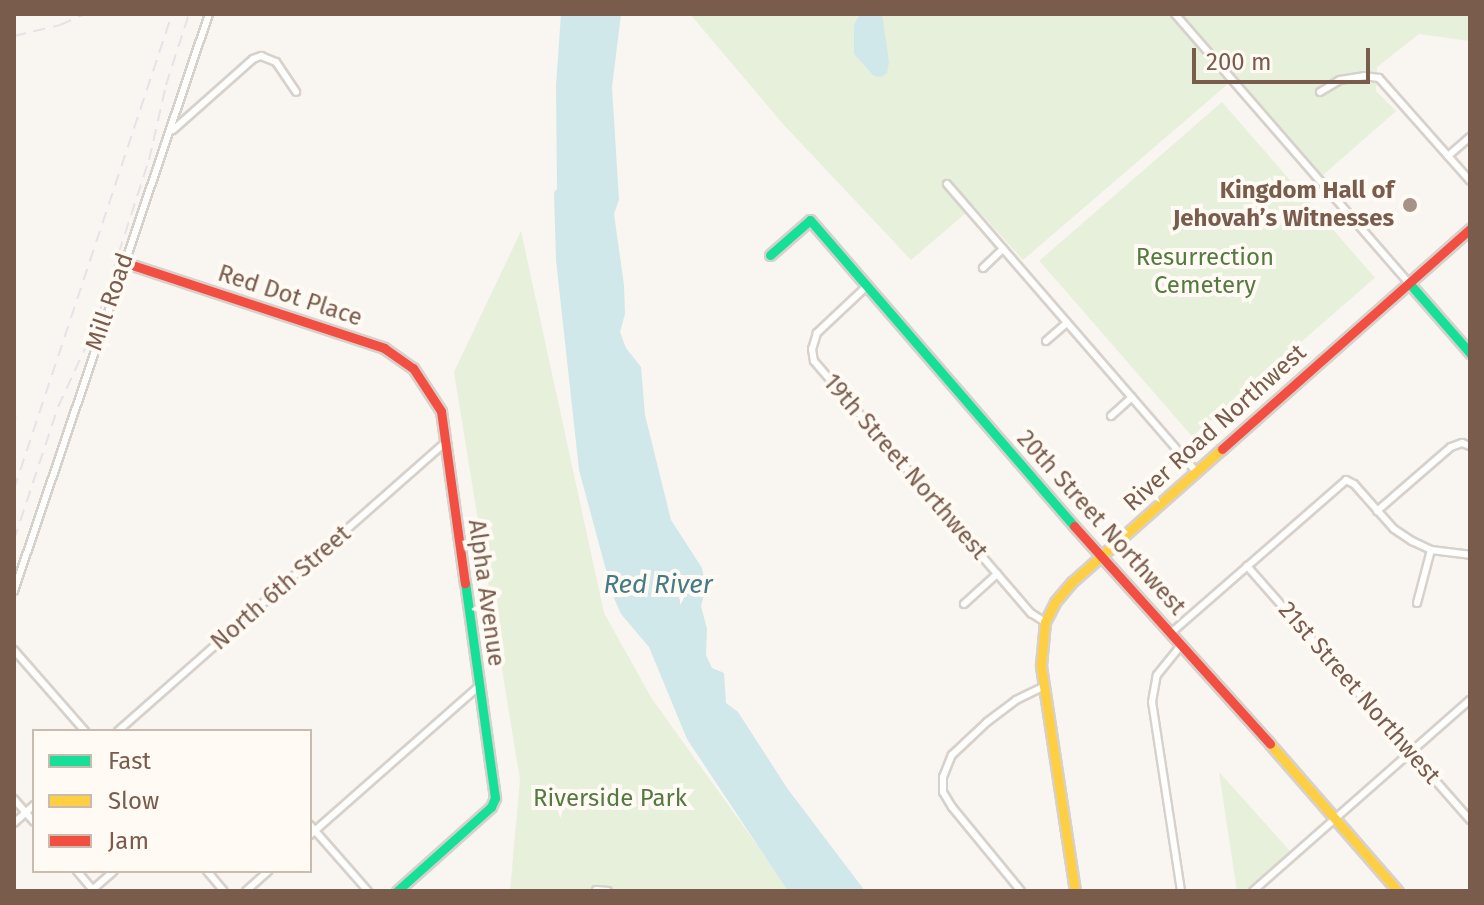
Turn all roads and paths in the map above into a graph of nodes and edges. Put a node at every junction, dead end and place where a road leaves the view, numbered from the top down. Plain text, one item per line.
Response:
1 (209, 14) edge
2 (1175, 14) edge
3 (296, 92) dead end
4 (1320, 92) dead end
5 (171, 132) junction
6 (1470, 137) edge
7 (1448, 156) junction
8 (1470, 181) edge
9 (947, 184) dead end
10 (1470, 229) edge
11 (1003, 249) junction
12 (770, 255) dead end
13 (123, 262) junction
14 (983, 268) dead end
15 (1409, 283) junction
16 (867, 286) junction
17 (1067, 323) junction
18 (1046, 341) dead end
19 (1470, 353) edge
20 (431, 391) joint
21 (1132, 397) junction
22 (1111, 416) dead end
23 (444, 444) junction
24 (1470, 446) edge
25 (1196, 471) junction
26 (1377, 511) junction
27 (1431, 550) junction
28 (1470, 555) edge
29 (1102, 556) junction
30 (1247, 566) junction
31 (997, 574) junction
32 (14, 591) edge
33 (1417, 603) dead end
34 (964, 604) dead end
35 (1045, 622) junction
36 (1172, 632) junction
37 (1182, 644) junction
38 (14, 650) edge
39 (480, 685) junction
40 (1043, 687) junction
41 (1470, 700) edge
42 (83, 729) edge
43 (120, 729) edge
44 (1410, 752) junction
45 (14, 799) edge
46 (32, 807) edge
47 (26, 813) junction
48 (1335, 819) junction
49 (32, 820) edge
50 (1470, 820) edge
51 (14, 823) edge
52 (312, 830) edge
53 (79, 873) edge
54 (112, 873) edge
55 (209, 873) edge
56 (266, 873) edge
57 (596, 890) edge
58 (1257, 890) edge
59 (93, 891) edge
60 (224, 891) edge
61 (246, 891) edge
62 (368, 891) edge
63 (397, 891) edge
64 (608, 891) edge
65 (1021, 891) edge
66 (1075, 891) edge
67 (1181, 891) edge
68 (1398, 891) edge

1 - 5 street, Mill Road
2 - 15 street
3 - 5 street
4 - 7 street
5 - 13 street, Mill Road
6 - 7 street
7 - 8 street
9 - 11 street
10 - 15 street, River Road Northwest
11 - 14 street
11 - 17 street
12 - 16 street, 20th Street Northwest
13 - 20 street, Red Dot Place
13 - 32 street, Mill Road
15 - 19 street
15 - 25 street, River Road Northwest
16 - 29 street, 20th Street Northwest
16 - 31 street, 19th Street Northwest
17 - 18 street
17 - 21 street
20 - 23 street, Alpha Avenue
21 - 22 street
21 - 25 street
23 - 39 street, Alpha Avenue
23 - 43 street, North 6th Street
24 - 26 street
25 - 29 street, River Road Northwest
26 - 27 street
26 - 30 street
27 - 28 street
27 - 33 street
29 - 35 street, River Road Northwest
29 - 36 street, 20th Street Northwest
30 - 36 street
30 - 44 street, 21st Street Northwest
31 - 34 street, 19th Street Northwest
31 - 35 street, 19th Street Northwest
35 - 40 street, River Road Northwest
36 - 37 street, 20th Street Northwest
37 - 48 street, 20th Street Northwest
37 - 67 street
38 - 42 street
39 - 52 street
39 - 63 street, Alpha Avenue
40 - 65 street
40 - 66 street, River Road Northwest
41 - 44 street
44 - 48 street
44 - 50 street, 21st Street Northwest
45 - 47 street
46 - 47 street
47 - 49 street
47 - 51 street
48 - 58 street
48 - 68 street, 20th Street Northwest
52 - 62 street
53 - 59 street
54 - 59 street
55 - 60 street
56 - 61 street
57 - 64 street

